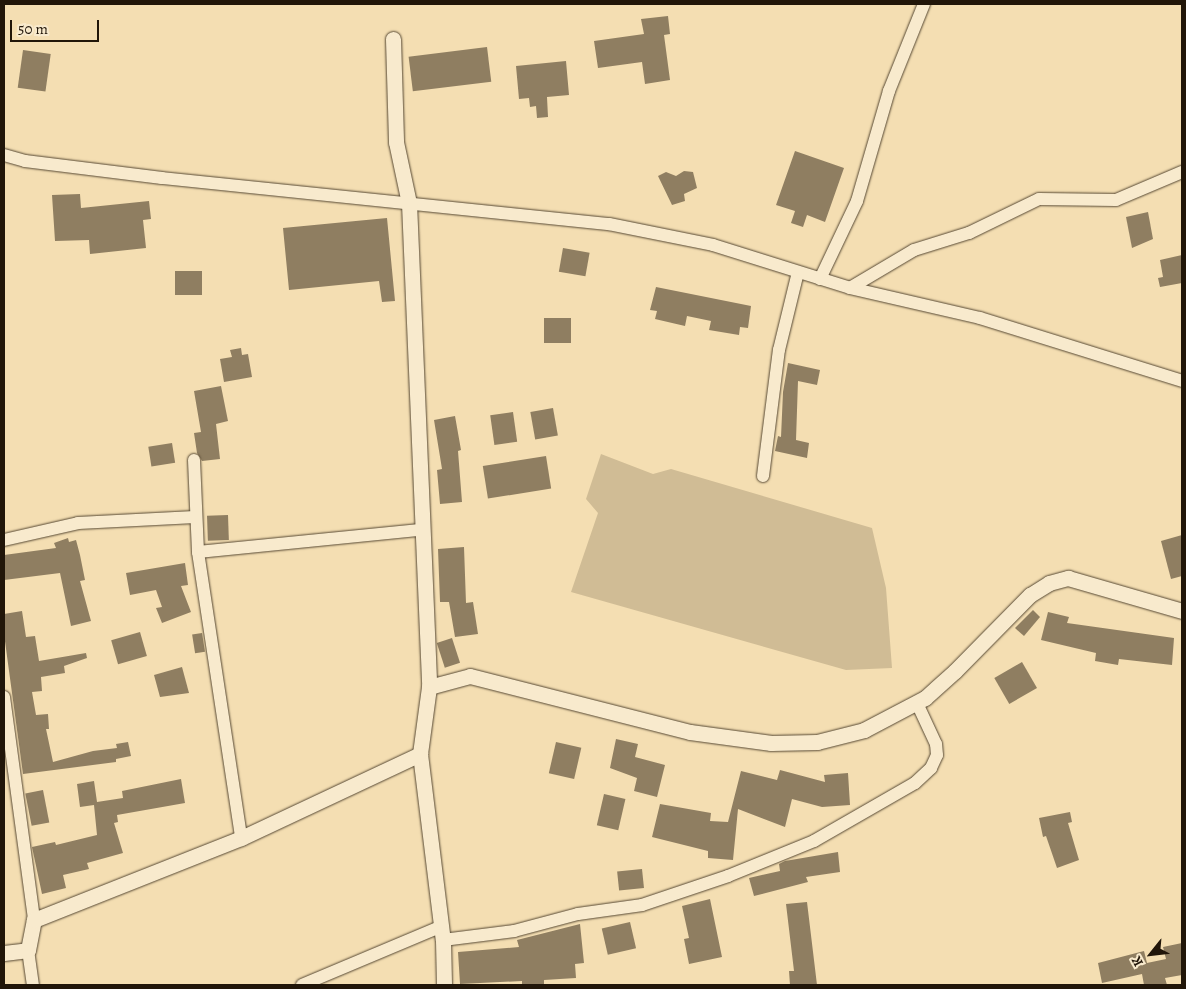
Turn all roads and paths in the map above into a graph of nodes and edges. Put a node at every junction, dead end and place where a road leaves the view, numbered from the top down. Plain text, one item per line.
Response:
1 (924, 4) edge
2 (393, 39) dead end
3 (4, 155) edge
4 (1182, 172) edge
5 (409, 203) junction
6 (798, 272) junction
7 (820, 279) junction
8 (850, 288) junction
9 (1182, 381) edge
10 (194, 460) dead end
11 (762, 476) dead end
12 (196, 517) junction
13 (420, 530) junction
14 (4, 540) edge
15 (198, 552) junction
16 (1182, 611) edge
17 (429, 687) junction
18 (4, 697) edge
19 (917, 703) junction
20 (420, 754) junction
21 (241, 838) junction
22 (34, 920) junction
23 (442, 934) junction
24 (28, 950) junction
25 (4, 953) edge
26 (33, 985) edge
27 (302, 985) edge
28 (444, 985) edge

1 - 7 street
2 - 5 street
3 - 5 street
4 - 8 street
5 - 6 street
5 - 13 street
6 - 7 street
6 - 11 street
7 - 8 street
8 - 9 street
10 - 12 street
12 - 14 street
12 - 15 street
13 - 15 street
13 - 17 street
15 - 21 street
16 - 19 street
17 - 19 street
17 - 20 street
18 - 22 street
19 - 23 street
20 - 21 street
20 - 23 street
21 - 22 street
22 - 24 street
23 - 27 street
23 - 28 street
24 - 25 street
24 - 26 street

